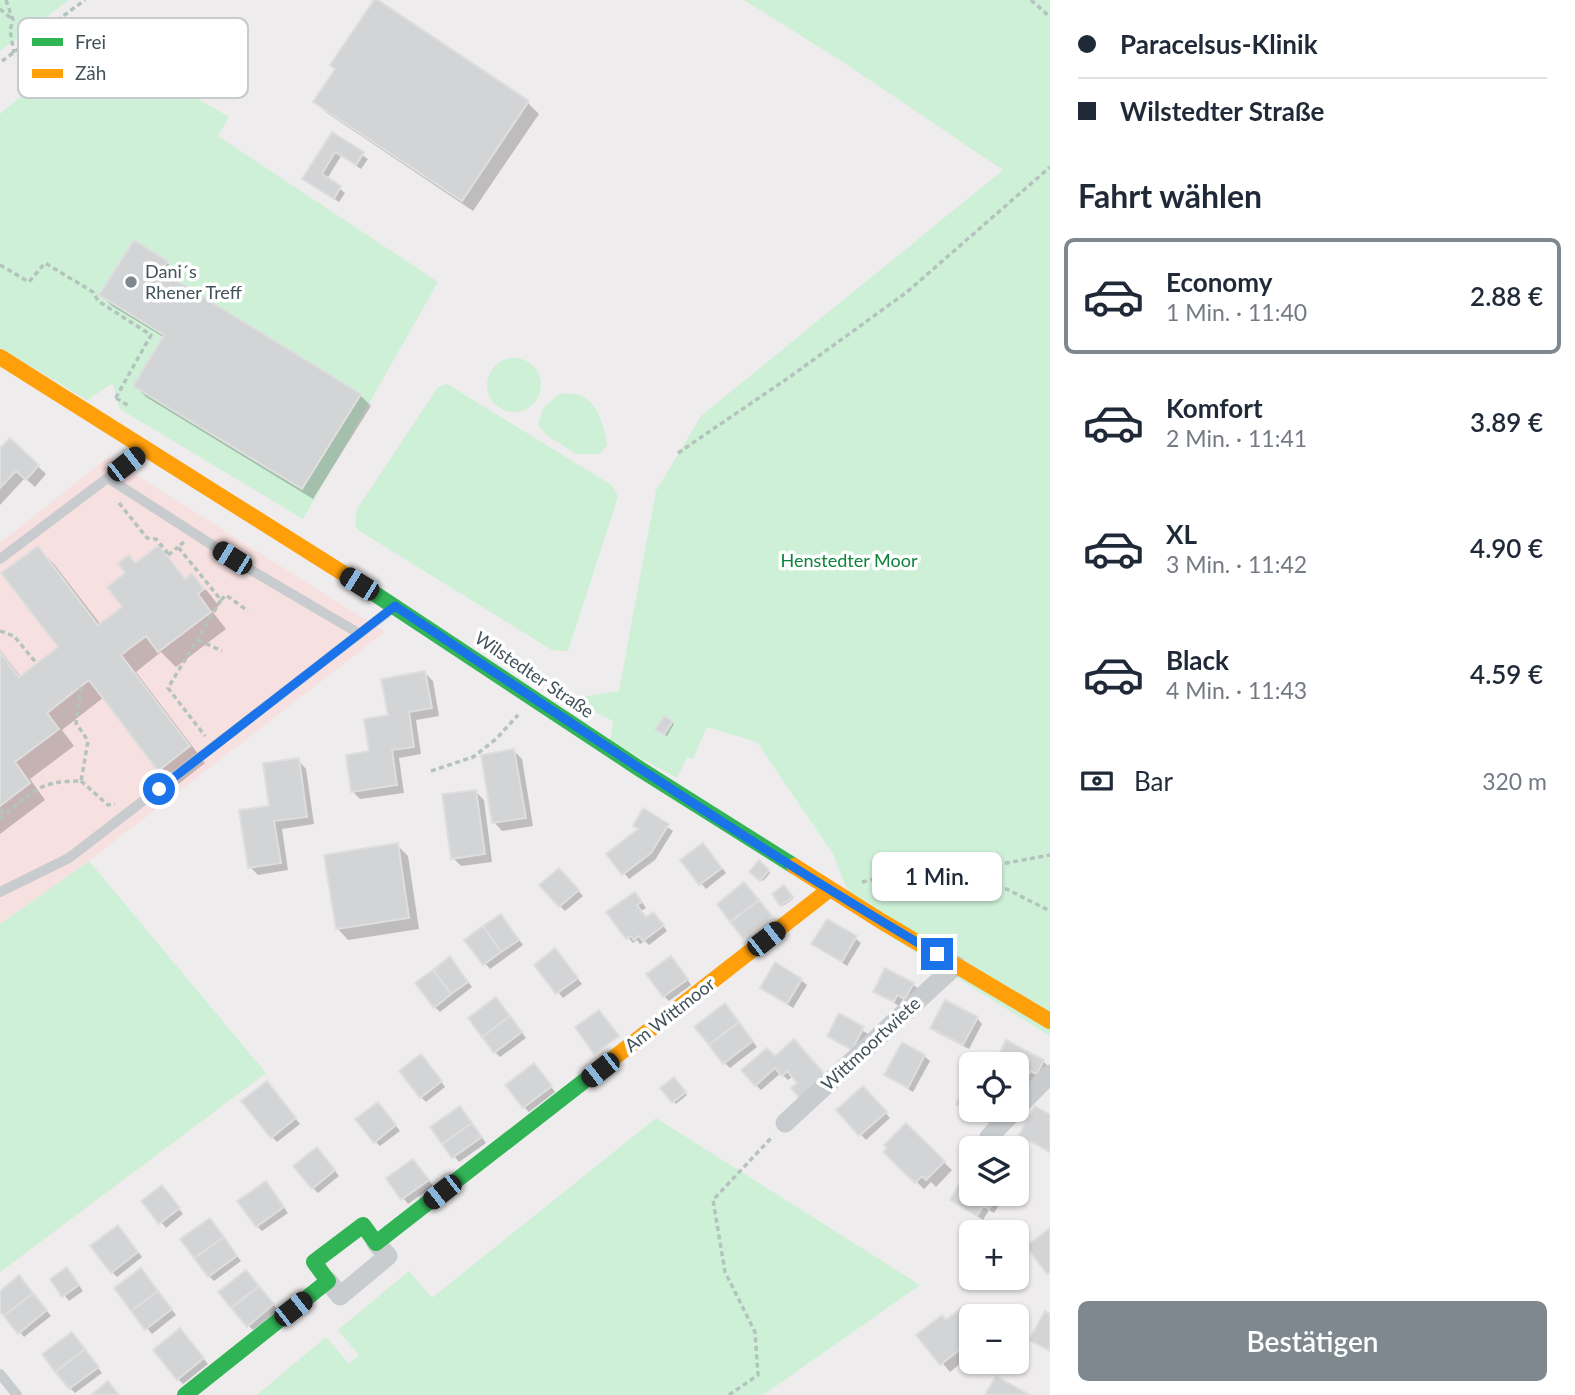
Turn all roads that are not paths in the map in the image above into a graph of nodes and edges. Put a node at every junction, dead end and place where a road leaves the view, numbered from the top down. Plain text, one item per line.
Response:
1 (0, 357) edge
2 (144, 450) junction
3 (105, 480) junction
4 (0, 559) edge
5 (395, 606) junction
6 (360, 634) junction
7 (830, 889) junction
8 (0, 892) edge
9 (956, 965) junction
10 (1050, 1021) edge
11 (1050, 1074) edge
12 (1029, 1096) edge
13 (1003, 1122) edge
14 (785, 1123) road end
15 (990, 1136) edge
16 (376, 1243) junction
17 (328, 1281) junction
18 (0, 1374) edge
19 (17, 1395) edge
20 (185, 1395) edge

1 - 2 street, Wilstedter Straße
2 - 3 lane
2 - 5 street, Wilstedter Straße
3 - 4 lane
3 - 6 lane
5 - 6 lane
5 - 7 street, Wilstedter Straße
6 - 8 lane
7 - 9 street, Wilstedter Straße
7 - 16 street, Am Wittmoor
9 - 10 street, Wilstedter Straße
9 - 14 street, Wittmoortwiete
11 - 12 street
13 - 15 street
16 - 17 street
16 - 17 street
17 - 20 street
18 - 19 lane

